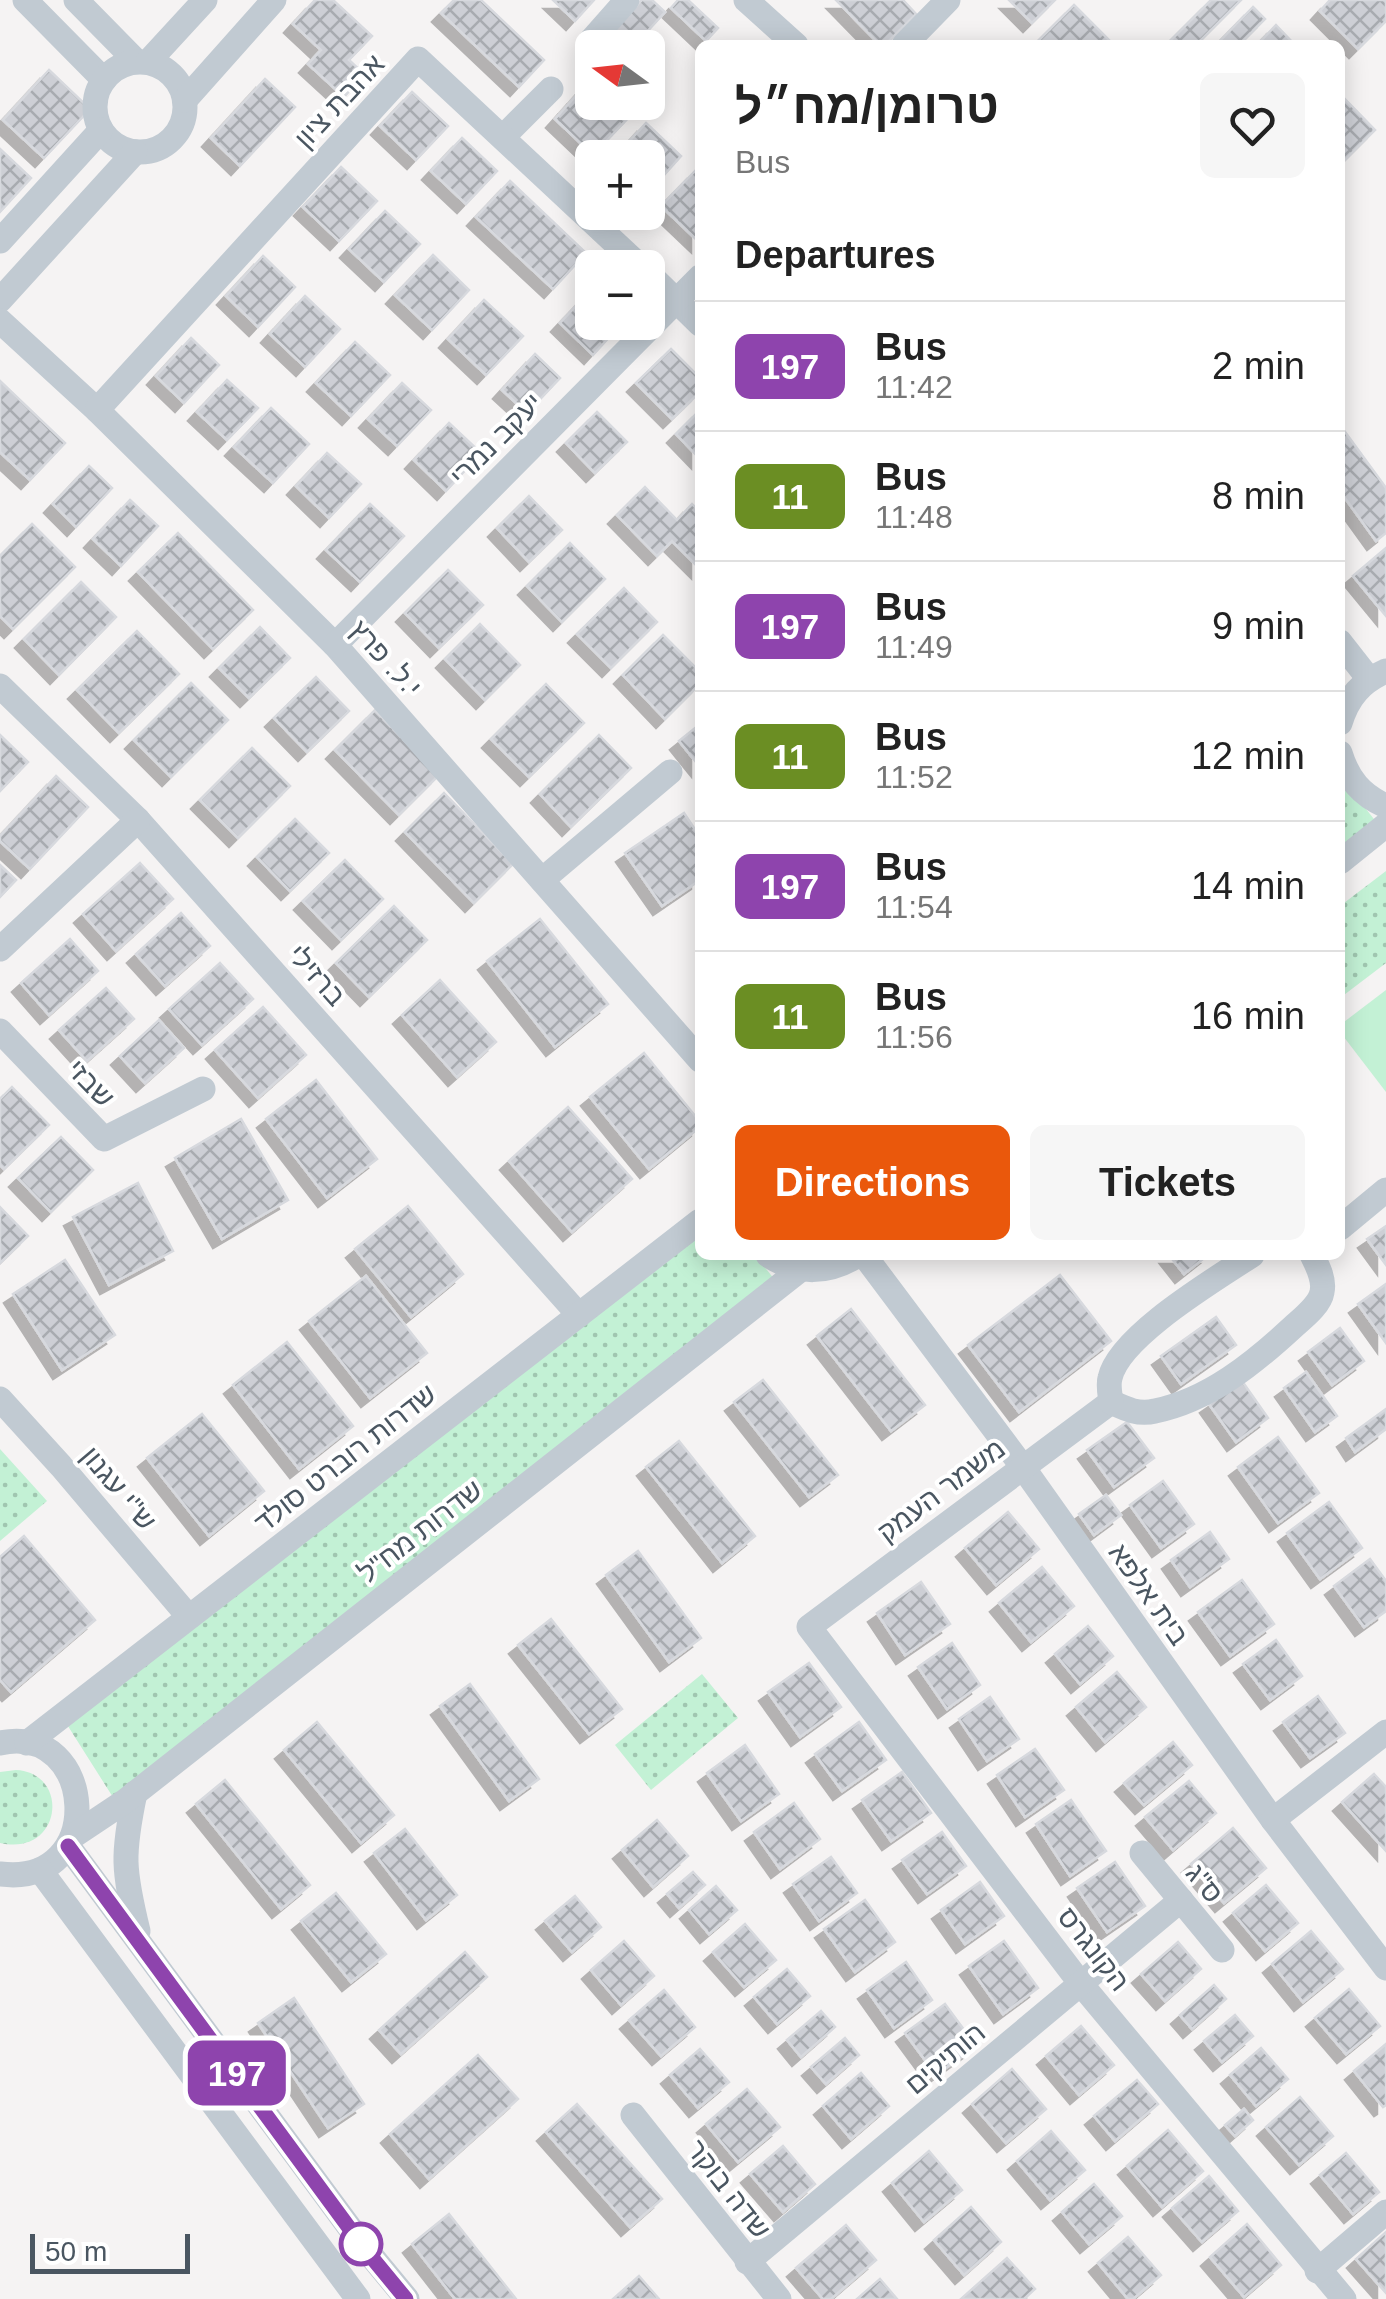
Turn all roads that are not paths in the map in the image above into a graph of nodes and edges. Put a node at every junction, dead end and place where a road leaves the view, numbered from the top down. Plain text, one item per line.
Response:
1 (25, 0) edge
2 (76, 0) edge
3 (205, 0) edge
4 (274, 0) edge
5 (627, 0) edge
6 (746, 0) edge
7 (948, 0) edge
8 (601, 30) edge
9 (790, 40) edge
10 (909, 40) edge
11 (142, 61) junction
12 (104, 80) junction
13 (550, 89) dead end
14 (186, 100) junction
15 (101, 130) junction
16 (504, 136) junction
17 (134, 152) junction
18 (0, 241) edge
19 (623, 250) edge
20 (695, 281) edge
21 (665, 289) edge
22 (0, 300) edge
23 (677, 301) junction
24 (695, 319) edge
25 (0, 322) edge
26 (98, 410) junction
27 (335, 644) junction
28 (1345, 646) edge
29 (1378, 675) edge
30 (0, 686) edge
31 (1345, 713) edge
32 (1345, 770) edge
33 (670, 772) dead end
34 (1386, 806) edge
35 (138, 820) junction
36 (1386, 826) edge
37 (1345, 858) edge
38 (542, 880) junction
39 (0, 950) edge
40 (0, 1031) edge
41 (695, 1054) edge
42 (203, 1089) dead end
43 (1386, 1190) edge
44 (1345, 1224) edge
45 (695, 1225) edge
46 (779, 1260) edge
47 (850, 1260) edge
48 (864, 1260) edge
49 (1245, 1260) edge
50 (1315, 1260) edge
51 (800, 1270) junction
52 (579, 1315) junction
53 (0, 1399) edge
54 (1111, 1402) junction
55 (1022, 1466) junction
56 (189, 1618) junction
57 (809, 1627) joint
58 (1386, 1732) edge
59 (0, 1743) edge
60 (27, 1743) junction
61 (136, 1793) junction
62 (1273, 1820) junction
63 (71, 1841) junction
64 (1142, 1853) dead end
65 (40, 1870) junction
66 (0, 1874) edge
67 (1181, 1900) junction
68 (140, 1940) junction
69 (1222, 1950) dead end
70 (1386, 1968) edge
71 (1081, 1984) junction
72 (633, 2115) dead end
73 (1386, 2212) edge
74 (747, 2262) junction
75 (1317, 2271) junction
76 (358, 2299) edge
77 (406, 2299) edge
78 (779, 2299) edge
79 (1344, 2299) edge

1 - 12 street
2 - 11 street
3 - 11 street
4 - 14 street
5 - 8 street
6 - 9 street
7 - 10 street
11 - 12 street
11 - 14 street
12 - 15 street
13 - 16 street
14 - 17 street
15 - 17 street
15 - 18 street
16 - 19 street, אהבת ציון
16 - 26 street, אהבת ציון
17 - 22 street
20 - 23 street, יעקב נמרי
21 - 23 street
23 - 24 street
23 - 27 street, יעקב נמרי
25 - 26 street, י.ל. פרץ
26 - 27 street, י.ל. פרץ
27 - 38 street, י.ל. פרץ
28 - 29 street
29 - 31 street
30 - 35 street, ברזילי
32 - 34 street
33 - 38 street
35 - 39 street
35 - 52 street, ברזילי
36 - 37 street
38 - 41 street, י.ל. פרץ
40 - 42 street, שבזי
43 - 44 street
45 - 52 street, שדרות רוברט סולד
46 - 51 street
47 - 51 street
48 - 55 street, בית אלפא
49 - 54 street
50 - 54 street
51 - 61 street, שדרות מח"ל
52 - 56 street, שדרות רוברט סולד
53 - 56 street, ש"י עגנון
54 - 55 street, משמר העמק
55 - 57 street, משמר העמק
55 - 62 street, בית אלפא
56 - 60 street, שדרות רוברט סולד
57 - 71 street, הקונגרס
58 - 62 street
59 - 60 street
60 - 63 street
61 - 63 street, שדרות מח"ל
61 - 68 street
62 - 70 street, בית אלפא
63 - 65 street, שדרות מח"ל
63 - 68 street
64 - 67 street, ס"ג
65 - 66 street
65 - 76 street
67 - 69 street, ס"ג
67 - 71 street, הותיקים
68 - 77 street
71 - 74 street, הותיקים
71 - 75 street, הקונגרס
72 - 74 street, שדה בוקר
73 - 75 street
74 - 78 street, שדה בוקר
75 - 79 street, הקונגרס

